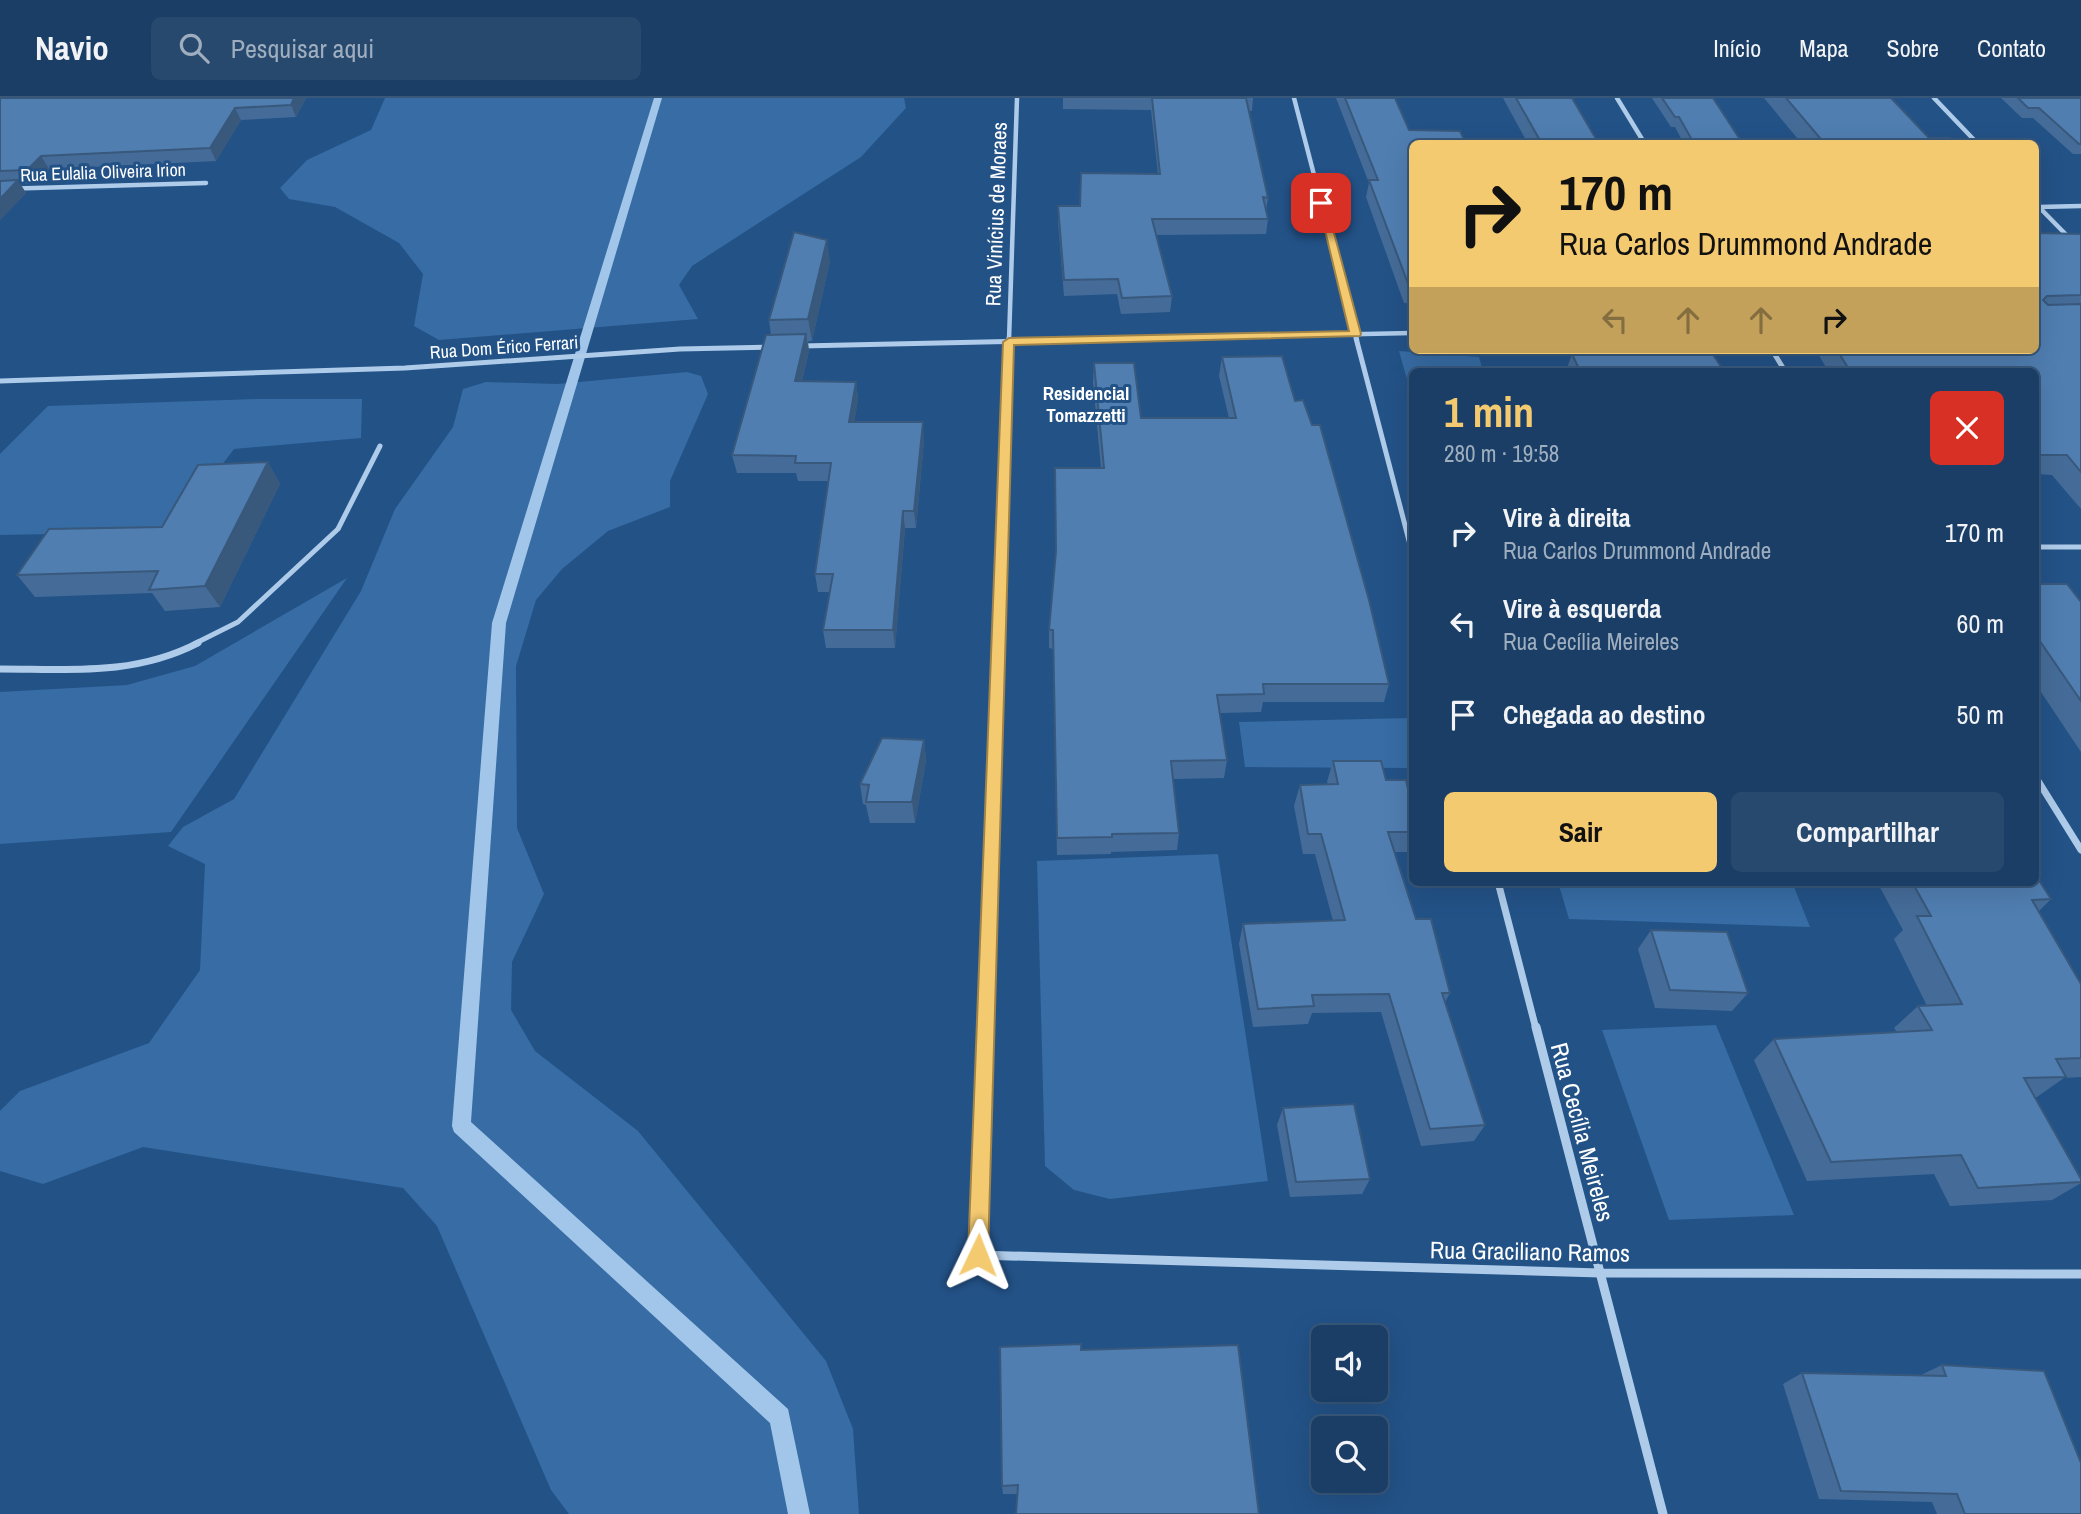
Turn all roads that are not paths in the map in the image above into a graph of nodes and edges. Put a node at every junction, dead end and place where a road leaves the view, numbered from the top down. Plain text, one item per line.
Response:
1 (1017, 98) edge
2 (1294, 98) edge
3 (1616, 98) edge
4 (1934, 98) edge
5 (1642, 140) edge
6 (1974, 140) edge
7 (206, 183) dead end
8 (0, 189) edge
9 (2039, 205) edge
10 (2081, 206) edge
11 (2039, 207) edge
12 (2081, 250) edge
13 (1409, 333) edge
14 (1356, 334) junction
15 (1009, 342) junction
16 (776, 346) edge
17 (790, 346) edge
18 (0, 381) edge
19 (380, 446) dead end
20 (1409, 540) edge
21 (2039, 547) edge
22 (2081, 547) edge
23 (0, 670) edge
24 (2039, 782) edge
25 (2081, 850) edge
26 (1499, 886) edge
27 (978, 1255) joint
28 (1600, 1273) junction
29 (2081, 1274) edge
30 (1663, 1514) edge

1 - 15 street, Rua Vinícius de Moraes
2 - 14 street
3 - 5 street
4 - 6 street
7 - 8 street, Rua Eulalia Oliveira Irion
9 - 10 street
11 - 12 street
13 - 14 street
14 - 15 street
14 - 20 street
15 - 17 street
15 - 27 street, Rua Vinícius de Moraes
16 - 18 street, Rua Dom Érico Ferrari
19 - 23 street
21 - 22 street
24 - 25 street
26 - 28 street, Rua Cecília Meireles
27 - 28 street, Rua Graciliano Ramos
28 - 29 street, Rua Graciliano Ramos
28 - 30 street, Rua Cecília Meireles

